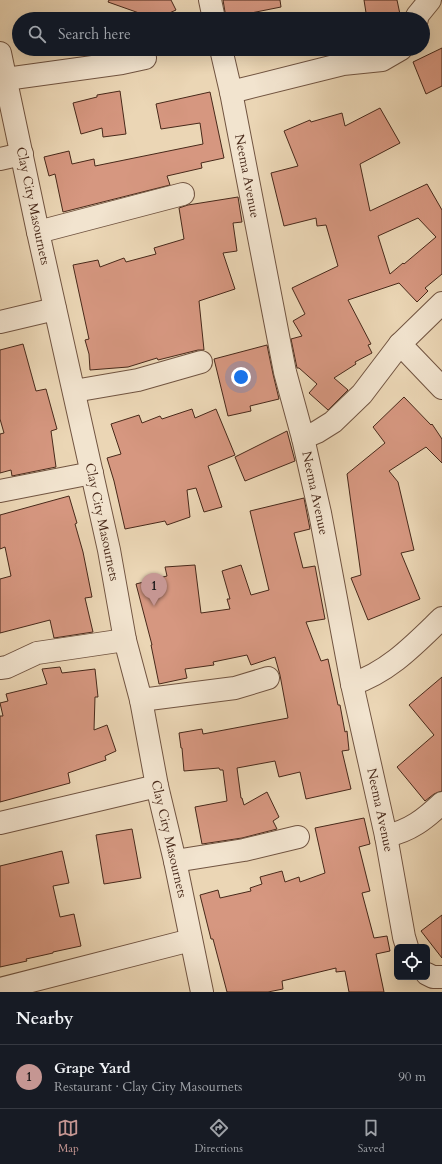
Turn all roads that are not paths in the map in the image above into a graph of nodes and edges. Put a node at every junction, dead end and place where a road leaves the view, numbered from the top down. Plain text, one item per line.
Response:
1 (210, 0) edge
2 (430, 0) edge
3 (213, 12) edge
4 (420, 12) edge
5 (0, 53) edge
6 (223, 56) edge
7 (389, 56) edge
8 (146, 58) dead end
9 (6, 79) junction
10 (231, 92) junction
11 (22, 154) junction
12 (0, 159) edge
13 (182, 194) dead end
14 (38, 232) junction
15 (442, 303) edge
16 (55, 309) junction
17 (0, 322) edge
18 (400, 344) junction
19 (201, 362) dead end
20 (442, 388) edge
21 (74, 391) junction
22 (303, 438) junction
23 (92, 473) junction
24 (0, 491) edge
25 (442, 618) edge
26 (125, 640) junction
27 (0, 668) edge
28 (268, 678) dead end
29 (352, 684) junction
30 (141, 700) junction
31 (157, 786) junction
32 (442, 803) edge
33 (0, 823) edge
34 (386, 836) junction
35 (298, 837) dead end
36 (175, 861) junction
37 (191, 940) junction
38 (405, 942) edge
39 (430, 976) edge
40 (442, 977) edge
41 (0, 988) edge
42 (202, 992) edge

1 - 3 street
2 - 4 street
5 - 9 street, Clay City Masournets
6 - 10 street, Neema Avenue
7 - 10 street
8 - 9 street
9 - 11 street, Clay City Masournets
10 - 22 street, Neema Avenue
11 - 12 street
11 - 14 street, Clay City Masournets
13 - 14 street
14 - 16 street, Clay City Masournets
15 - 18 street
16 - 17 street
16 - 21 street, Clay City Masournets
18 - 20 street
18 - 22 street
19 - 21 street
21 - 23 street, Clay City Masournets
22 - 29 street, Neema Avenue
23 - 24 street
23 - 26 street, Clay City Masournets
25 - 29 street
26 - 27 street
26 - 30 street, Clay City Masournets
28 - 30 street
29 - 34 street, Neema Avenue
30 - 31 street, Clay City Masournets
31 - 33 street
31 - 36 street, Clay City Masournets
32 - 34 street
34 - 38 street, Neema Avenue
35 - 36 street
36 - 37 street, Clay City Masournets
37 - 41 street
37 - 42 street, Clay City Masournets
39 - 40 street

